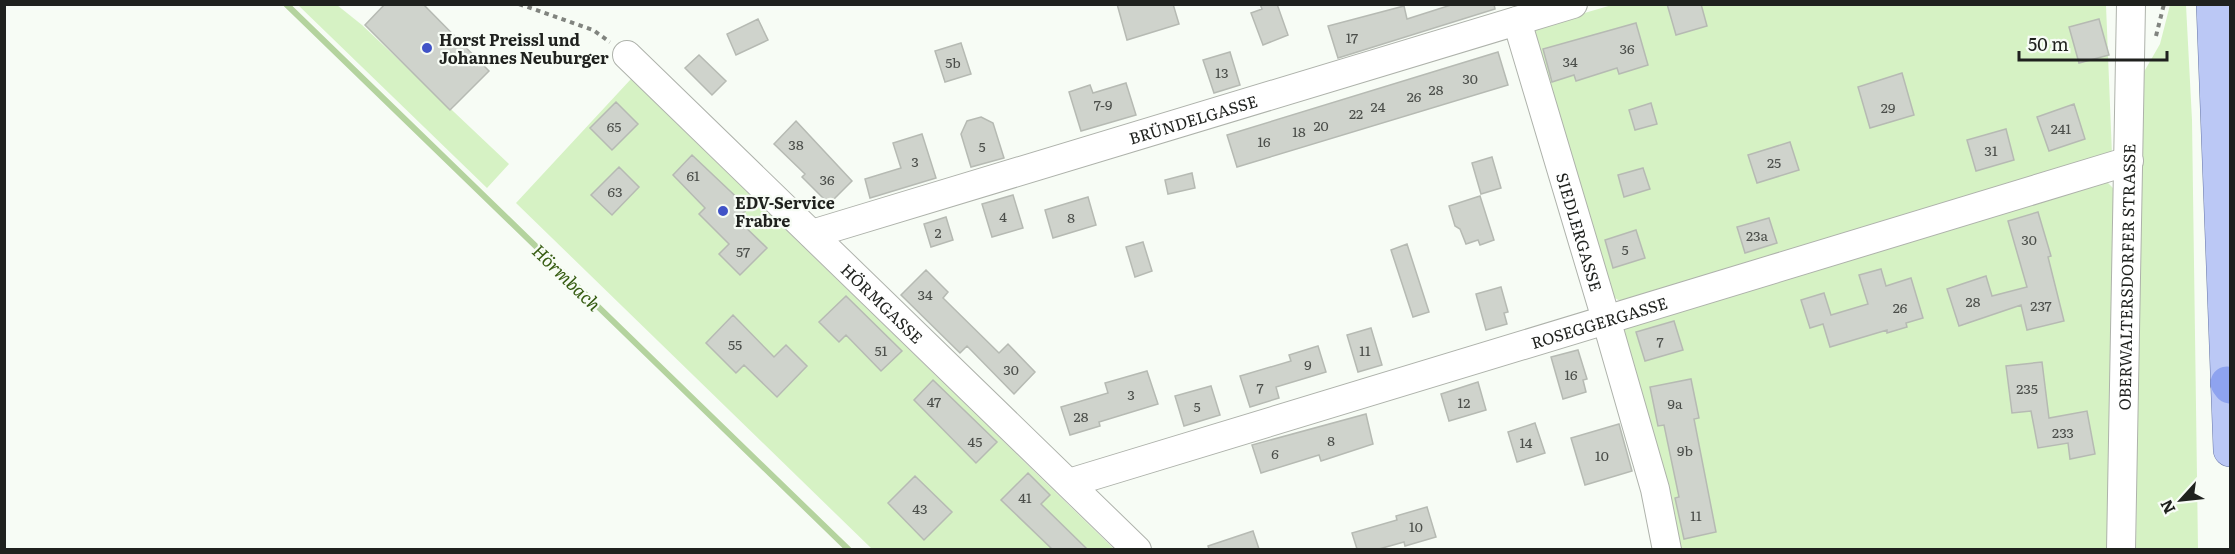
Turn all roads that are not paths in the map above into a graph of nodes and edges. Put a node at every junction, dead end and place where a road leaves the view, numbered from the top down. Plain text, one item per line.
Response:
1 (1573, 4) edge
2 (2132, 4) edge
3 (2213, 4) edge
4 (1517, 21) junction
5 (627, 56) road end
6 (2128, 161) junction
7 (812, 234) junction
8 (1606, 319) junction
9 (2229, 385) edge
10 (2230, 450) edge
11 (1069, 483) junction
12 (1137, 549) edge
13 (1666, 549) edge
14 (2121, 549) edge

1 - 4 street, BRÜNDELGASSE
2 - 6 street, OBERWALTERSDORFER STRASSE
3 - 9 main road
4 - 7 street, BRÜNDELGASSE
4 - 8 street, SIEDLERGASSE
5 - 7 street, HÖRMGASSE
6 - 8 street, ROSEGGERGASSE
6 - 14 street, OBERWALTERSDORFER STRASSE
7 - 11 street, HÖRMGASSE
8 - 11 street, ROSEGGERGASSE
8 - 13 street, SIEDLERGASSE
9 - 10 main road
11 - 12 street, HÖRMGASSE

